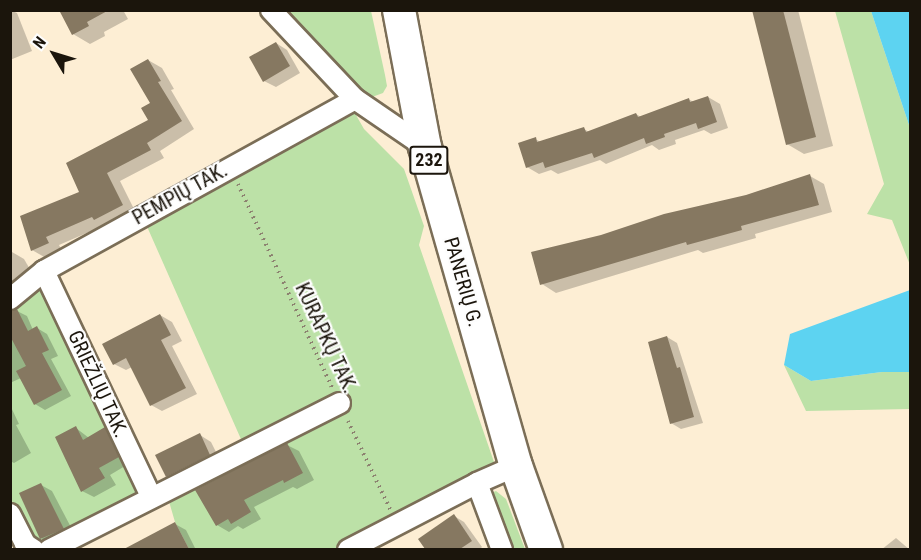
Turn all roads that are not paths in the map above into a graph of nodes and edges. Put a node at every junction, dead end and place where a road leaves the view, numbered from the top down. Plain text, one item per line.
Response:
1 (271, 10) edge
2 (399, 10) edge
3 (355, 99) junction
4 (425, 147) junction
5 (44, 271) junction
6 (10, 299) edge
7 (340, 403) road end
8 (516, 466) junction
9 (477, 483) junction
10 (152, 498) junction
11 (10, 514) edge
12 (34, 549) edge
13 (50, 549) edge
14 (348, 549) edge
15 (502, 549) edge
16 (546, 549) edge

1 - 3 street
2 - 4 main road, PANERIŲ G. / 232
3 - 4 street
3 - 5 street, PEMPIŲ TAK.
4 - 8 main road, PANERIŲ G. / 232
5 - 6 street, PEMPIŲ TAK.
5 - 10 street, GRIEŽLIŲ TAK.
7 - 10 street
8 - 9 street
8 - 16 main road, PANERIŲ G. / 232
9 - 14 street
9 - 15 street
10 - 13 street
11 - 12 street

